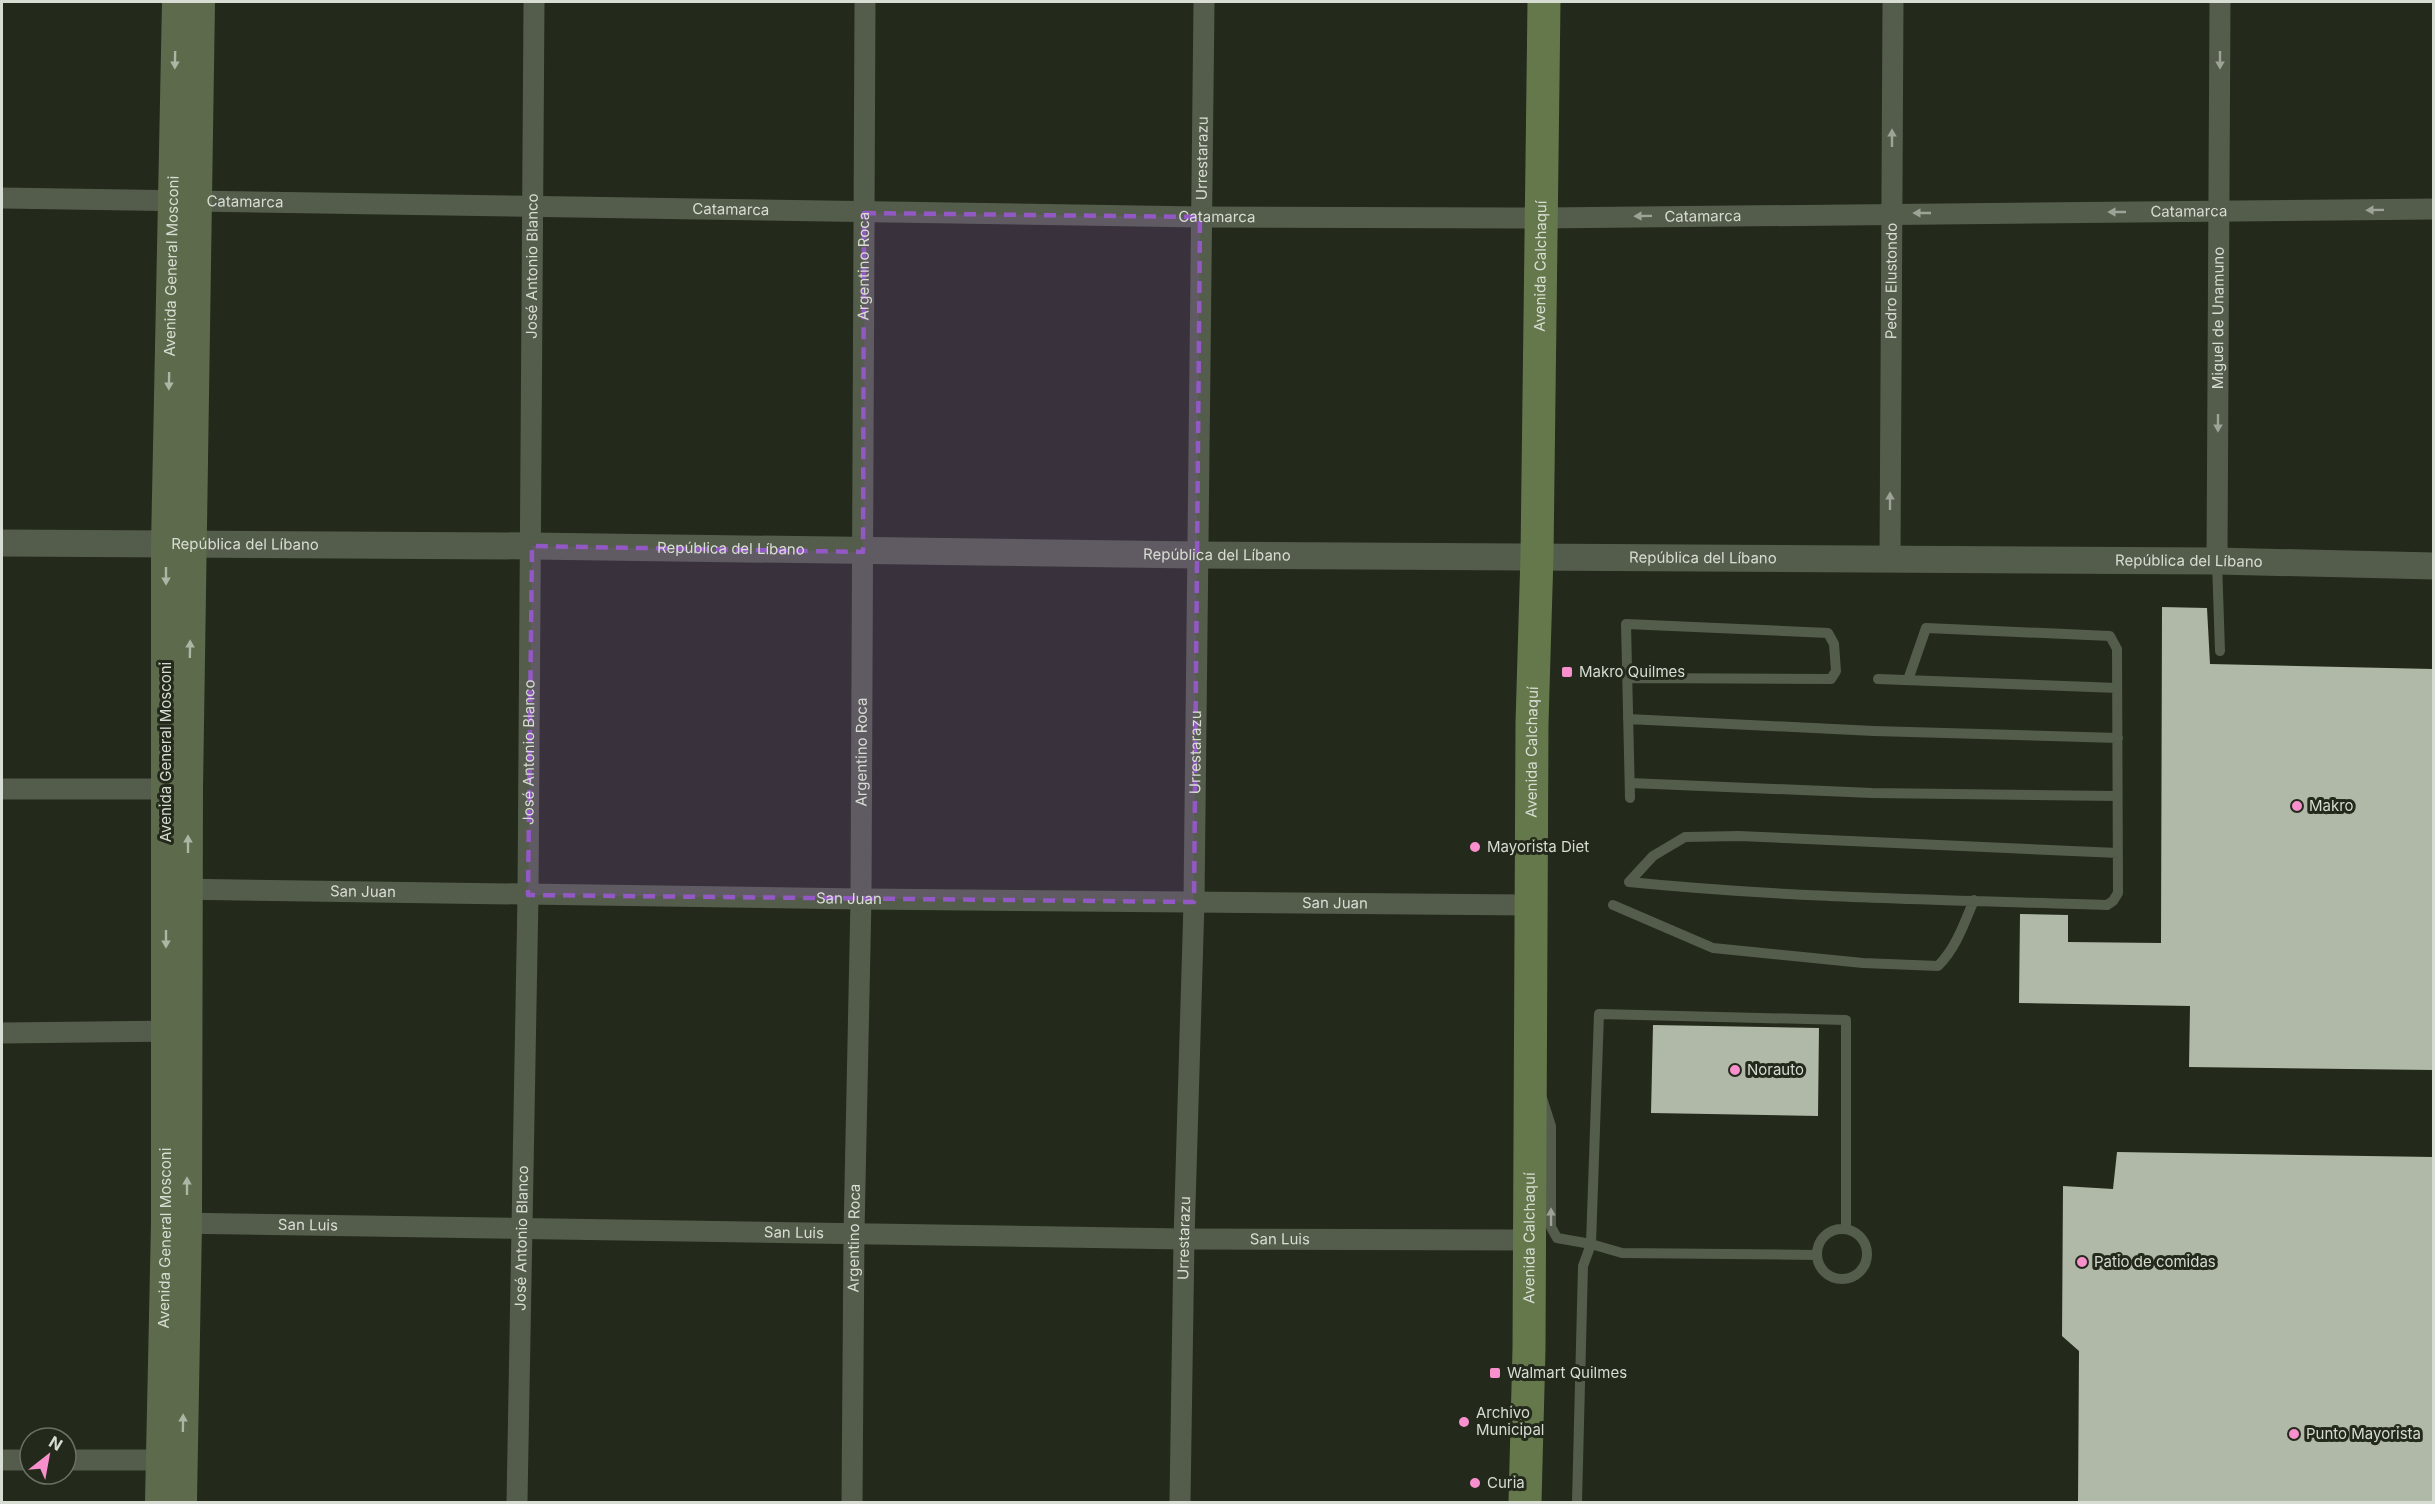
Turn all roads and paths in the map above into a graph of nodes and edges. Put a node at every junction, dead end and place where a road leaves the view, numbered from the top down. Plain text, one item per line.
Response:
1 (177, 2) edge
2 (200, 2) edge
3 (534, 2) edge
4 (865, 2) edge
5 (1204, 2) edge
6 (1544, 2) edge
7 (1893, 2) edge
8 (2220, 2) edge
9 (2, 198) edge
10 (185, 201) junction
11 (533, 208) junction
12 (2433, 209) edge
13 (2220, 212) junction
14 (864, 213) junction
15 (1891, 213) junction
16 (1200, 218) junction
17 (1543, 218) junction
18 (2, 543) edge
19 (178, 545) junction
20 (532, 546) junction
21 (863, 552) junction
22 (1196, 555) junction
23 (1537, 555) junction
24 (1890, 560) junction
25 (2217, 561) junction
26 (2433, 566) edge
27 (2220, 651) dead end
28 (1627, 678) junction
29 (1878, 679) dead end
30 (1908, 680) junction
31 (2117, 688) junction
32 (1628, 719) junction
33 (2118, 738) junction
34 (1630, 783) junction
35 (2, 789) edge
36 (177, 789) junction
37 (2117, 796) junction
38 (1630, 798) dead end
39 (2118, 853) junction
40 (177, 889) junction
41 (528, 895) junction
42 (861, 899) junction
43 (1974, 900) junction
44 (1194, 902) junction
45 (1532, 905) junction
46 (1613, 905) dead end
47 (176, 1031) junction
48 (2, 1033) edge
49 (1531, 1064) junction
50 (176, 1223) junction
51 (1846, 1229) junction
52 (520, 1230) junction
53 (854, 1233) junction
54 (1184, 1239) junction
55 (1529, 1240) junction
56 (1591, 1244) junction
57 (1817, 1255) junction
58 (18, 1460) edge
59 (78, 1460) edge
60 (172, 1460) junction
61 (2, 1461) edge
62 (160, 1503) edge
63 (182, 1503) edge
64 (517, 1503) edge
65 (852, 1503) edge
66 (1180, 1503) edge
67 (1524, 1503) edge
68 (1577, 1503) edge

1 -> 10 main road, Avenida General Mosconi
2 - 10 main road, Avenida General Mosconi
3 - 11 street, José Antonio Blanco
4 - 14 street, Argentino Roca
5 - 16 street, Urrestarazu
6 - 17 main road, Avenida Calchaquí
15 -> 7 street, Pedro Elustondo
8 -> 13 street, Miguel de Unamuno
9 - 10 street, Catamarca
10 - 11 street, Catamarca
10 - 19 main road, Avenida General Mosconi
11 - 14 street, Catamarca
11 - 20 street, José Antonio Blanco
12 -> 13 street, Catamarca
13 -> 15 street, Catamarca
13 -> 25 street, Miguel de Unamuno
14 - 16 street, Catamarca
14 - 21 street, Argentino Roca
15 -> 17 street, Catamarca
24 -> 15 street, Pedro Elustondo
16 - 17 street, Catamarca
16 - 22 street, Urrestarazu
17 - 23 main road, Avenida Calchaquí
18 - 19 street, República del Líbano
19 - 20 street, República del Líbano
19 - 36 main road, Avenida General Mosconi
20 - 21 street, República del Líbano
20 - 41 street, José Antonio Blanco
21 - 22 street, República del Líbano
21 - 42 street, Argentino Roca
22 - 23 street, República del Líbano
22 - 44 street, Urrestarazu
23 - 24 street, República del Líbano
23 - 45 main road, Avenida Calchaquí
24 - 25 street, República del Líbano
25 - 26 street, República del Líbano
25 - 27 lane
28 - 28 lane
28 - 32 lane
29 - 30 lane
30 - 31 lane
30 - 31 lane
31 - 33 lane
32 - 33 lane
32 - 34 lane
33 - 37 lane
34 - 37 lane
34 - 38 lane
35 - 36 street
36 - 40 main road, Avenida General Mosconi
37 - 39 lane
39 - 43 lane
39 - 43 lane
40 - 41 street, San Juan
40 - 47 main road, Avenida General Mosconi
41 - 42 street, San Juan
41 - 52 street, José Antonio Blanco
42 - 44 street, San Juan
42 - 53 street, Argentino Roca
43 - 46 lane
44 - 45 street, San Juan
44 - 54 street, Urrestarazu
45 - 49 main road, Avenida Calchaquí
47 - 48 street
47 - 50 main road, Avenida General Mosconi
49 - 55 main road, Avenida Calchaquí
56 -> 49 lane
50 - 52 street, San Luis
50 - 60 main road, Avenida General Mosconi
51 - 56 lane
51 - 57 lane
51 - 57 lane
52 - 53 street, San Luis
52 - 64 street, José Antonio Blanco
53 - 54 street, San Luis
53 - 65 street, Argentino Roca
54 - 55 street, San Luis
54 - 66 street, Urrestarazu
55 - 67 main road, Avenida Calchaquí
56 - 57 lane
56 - 68 lane
58 - 61 street
59 - 60 street
60 - 62 main road, Avenida General Mosconi
60 - 63 main road, Avenida General Mosconi

